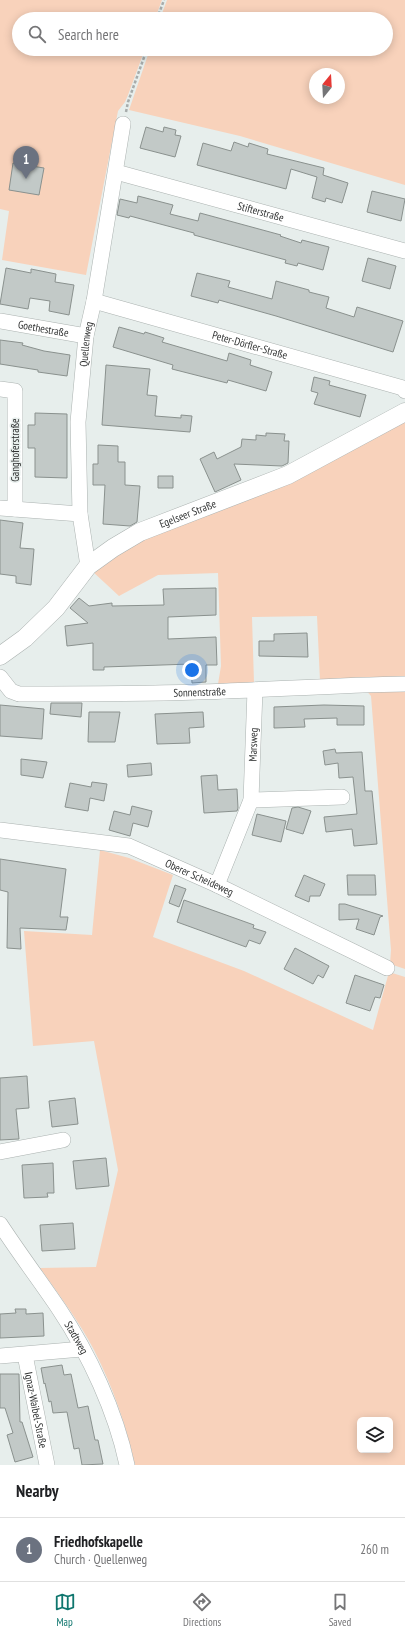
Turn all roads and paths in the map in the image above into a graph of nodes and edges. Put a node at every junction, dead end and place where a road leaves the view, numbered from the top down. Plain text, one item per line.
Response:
1 (164, 0) edge
2 (160, 12) edge
3 (144, 56) edge
4 (123, 124) joint
5 (116, 172) junction
6 (405, 251) edge
7 (94, 301) junction
8 (0, 321) edge
9 (86, 336) junction
10 (0, 389) edge
11 (405, 391) edge
12 (405, 412) edge
13 (0, 508) edge
14 (15, 509) junction
15 (80, 514) junction
16 (88, 566) junction
17 (0, 656) edge
18 (0, 678) edge
19 (405, 684) edge
20 (255, 690) junction
21 (342, 797) dead end
22 (251, 800) junction
23 (0, 830) edge
24 (217, 885) junction
25 (387, 968) dead end
26 (63, 1140) dead end
27 (0, 1152) edge
28 (0, 1224) edge
29 (82, 1349) junction
30 (25, 1355) junction
31 (0, 1356) edge
32 (47, 1465) edge
33 (127, 1465) edge

1 - 2 path
3 - 4 path
4 - 5 street, Quellenweg
5 - 6 street, Stifterstraße
5 - 7 street, Quellenweg
7 - 9 street, Quellenweg
7 - 11 street, Peter-Dörfler-Straße
8 - 9 street, Goethestraße
9 - 15 street, Quellenweg
10 - 14 street, Ganghoferstraße
12 - 16 street, Egelseer Straße
13 - 14 street
14 - 15 street
15 - 16 street, Quellenweg
16 - 17 street, Egelseer Straße
18 - 20 street, Sonnenstraße
19 - 20 street, Sonnenstraße
20 - 22 street, Marsweg
21 - 22 street
22 - 24 street, Marsweg
23 - 24 street, Oberer Scheideweg
24 - 25 street, Oberer Scheideweg
26 - 27 street
28 - 29 street, Stadtweg
29 - 30 street
29 - 33 street, Stadtweg
30 - 31 street
30 - 32 street, Ignaz-Waibel-Straße

